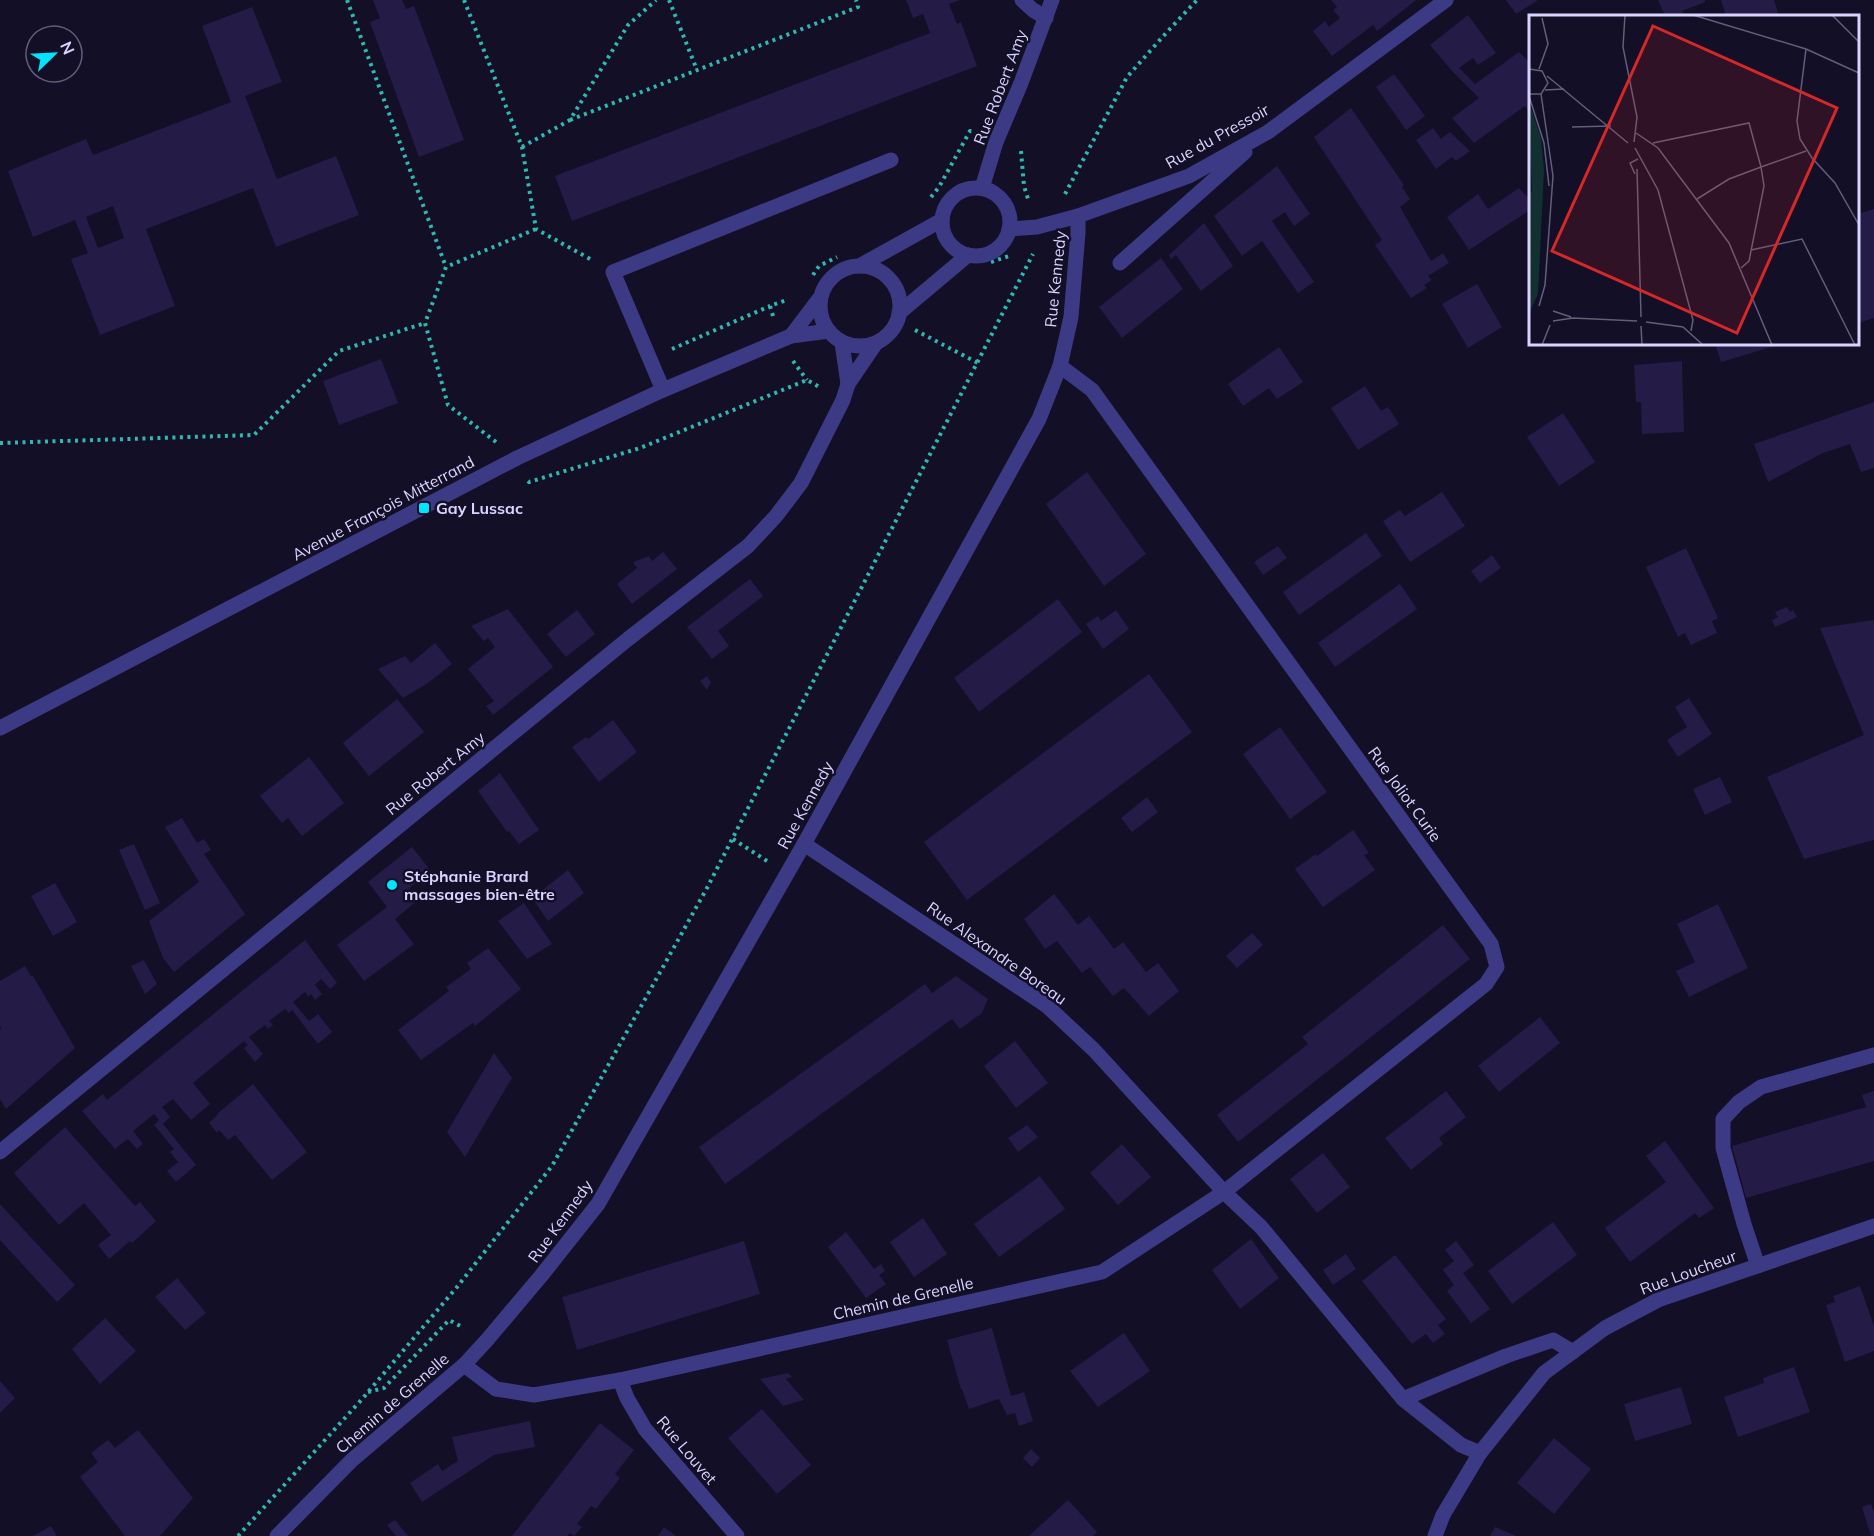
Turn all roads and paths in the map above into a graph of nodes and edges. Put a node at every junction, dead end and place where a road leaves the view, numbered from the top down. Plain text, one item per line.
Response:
1 (347, 0) edge
2 (464, 0) edge
3 (656, 0) edge
4 (669, 0) edge
5 (856, 0) edge
6 (1022, 0) edge
7 (1052, 0) edge
8 (1197, 0) edge
9 (1446, 0) edge
10 (1046, 18) junction
11 (697, 70) junction
12 (570, 120) junction
13 (1268, 132) junction
14 (1025, 142) dead end
15 (522, 147) junction
16 (891, 160) dead end
17 (982, 188) junction
18 (1064, 195) dead end
19 (1078, 216) junction
20 (942, 220) junction
21 (1036, 227) junction
22 (536, 229) junction
23 (1009, 229) junction
24 (1033, 254) dead end
25 (968, 255) junction
26 (1120, 263) dead end
27 (861, 265) junction
28 (446, 267) junction
29 (614, 272) junction
30 (819, 299) junction
31 (770, 306) dead end
32 (899, 313) junction
33 (425, 322) junction
34 (912, 328) dead end
35 (829, 331) junction
36 (791, 336) junction
37 (668, 340) dead end
38 (842, 343) junction
39 (876, 343) junction
40 (978, 363) junction
41 (1060, 366) junction
42 (848, 384) junction
43 (663, 390) junction
44 (843, 400) junction
45 (0, 443) edge
46 (517, 458) junction
47 (0, 728) edge
48 (733, 839) junction
49 (804, 844) junction
50 (787, 874) junction
51 (1874, 1055) edge
52 (0, 1152) edge
53 (1224, 1192) junction
54 (1874, 1226) edge
55 (1758, 1266) junction
56 (487, 1340) junction
57 (1573, 1352) junction
58 (464, 1365) junction
59 (620, 1380) junction
60 (367, 1392) junction
61 (1402, 1399) junction
62 (1480, 1453) junction
63 (238, 1536) edge
64 (277, 1536) edge
65 (737, 1536) edge
66 (1435, 1536) edge

1 - 28 path
2 - 15 path
3 - 12 path
4 - 11 path
5 - 11 path
6 - 10 street
7 - 10 street, Rue Robert Amy
8 - 18 path
9 - 13 street, Rue du Pressoir
10 - 17 street, Rue Robert Amy
11 - 12 path
12 - 15 path
13 - 19 street, Rue du Pressoir
13 - 26 street
14 - 21 path
15 - 22 path
16 - 29 street
17 - 20 street
17 - 23 street
19 - 21 street, Rue du Pressoir
19 - 41 street, Rue Kennedy
20 - 25 street
20 - 27 street
21 - 23 street, Rue du Pressoir
22 - 28 path
22 - 29 path
23 - 25 street
24 - 40 path
25 - 32 street
27 - 30 street
27 - 32 street
28 - 33 path
29 - 43 street
30 - 35 street
30 - 36 street
31 - 37 path
32 - 39 street
33 - 45 path
33 - 46 path
34 - 40 path
35 - 36 street, Avenue François Mitterrand
35 - 38 street
36 - 43 street, Avenue François Mitterrand
38 - 39 street
38 - 42 street, Rue Robert Amy
39 - 42 street, Rue Robert Amy
40 - 48 path
41 - 49 street, Rue Kennedy
41 - 53 street, Rue Joliot Curie
42 - 44 street, Rue Robert Amy
43 - 46 street, Avenue François Mitterrand
44 - 46 path
44 - 52 street, Rue Robert Amy
46 - 47 street, Avenue François Mitterrand
48 - 50 path
48 - 60 path
49 - 50 street, Rue Kennedy
49 - 53 street, Rue Alexandre Boreau
50 - 56 street, Rue Kennedy
51 - 55 street
53 - 59 street, Chemin de Grenelle
53 - 61 street
54 - 55 street, Rue Loucheur
55 - 57 street, Rue Loucheur
56 - 58 street, Rue Kennedy
56 - 60 path
57 - 61 street
57 - 62 street, Rue Loucheur
58 - 59 street, Chemin de Grenelle
58 - 64 street, Chemin de Grenelle
59 - 65 street, Rue Louvet
60 - 63 path
61 - 62 street
62 - 66 street, Rue Loucheur

